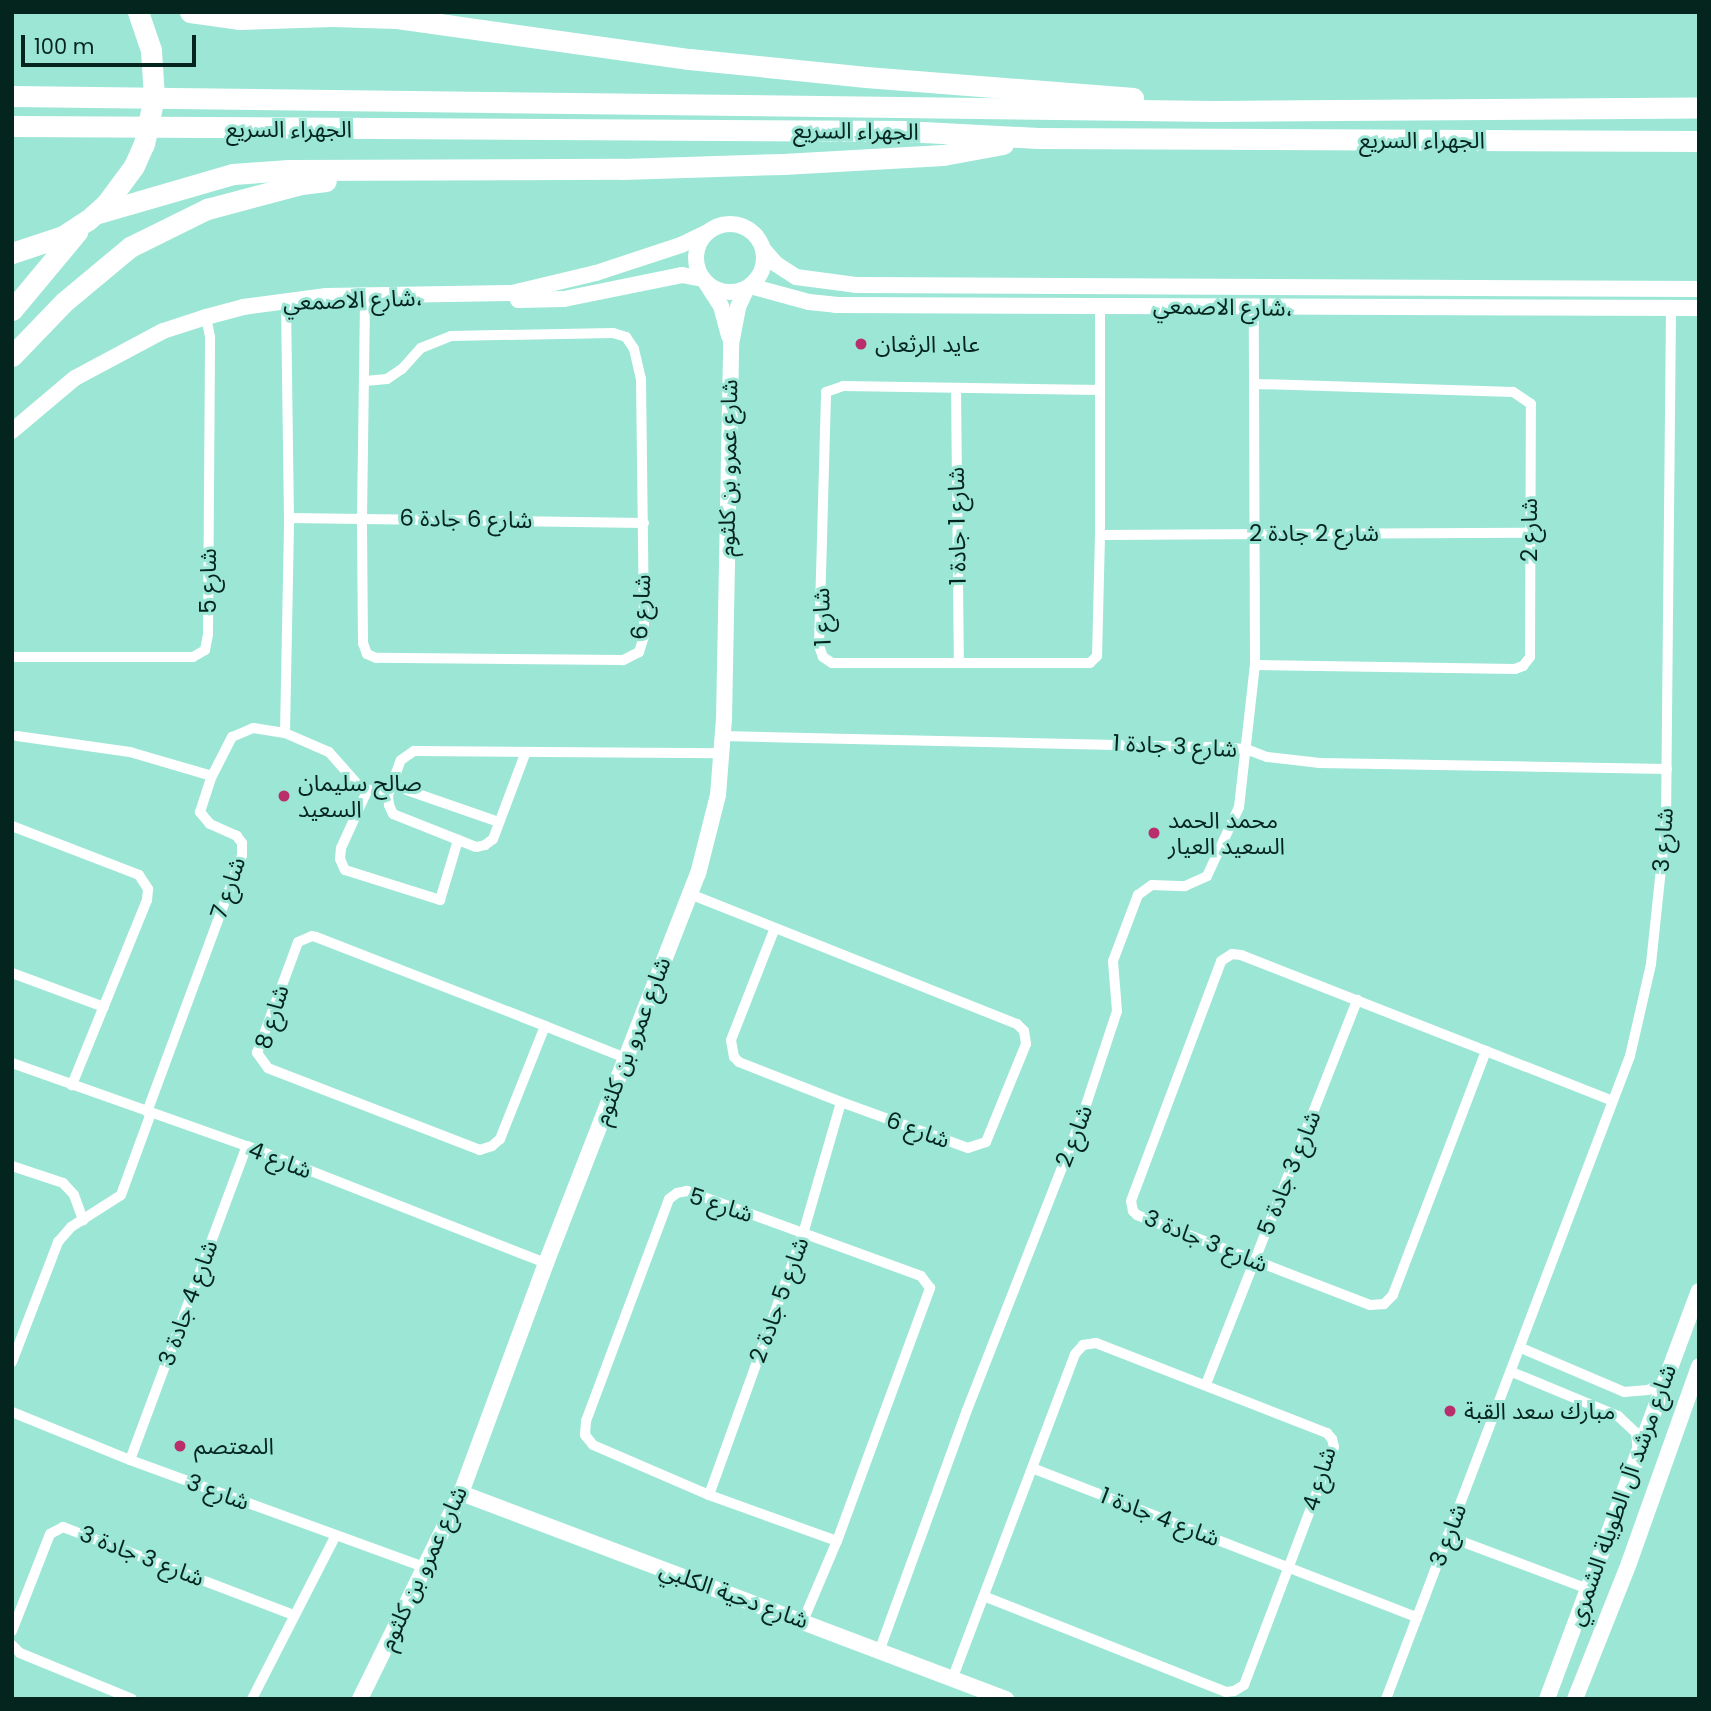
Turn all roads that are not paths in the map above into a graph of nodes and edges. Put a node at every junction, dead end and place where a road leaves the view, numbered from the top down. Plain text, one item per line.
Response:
1 (138, 12) edge
2 (190, 12) edge
3 (270, 12) edge
4 (300, 16) junction
5 (12, 96) edge
6 (1699, 108) edge
7 (1215, 111) junction
8 (12, 126) edge
9 (1038, 138) junction
10 (1699, 141) edge
11 (429, 171) junction
12 (92, 217) junction
13 (708, 232) junction
14 (764, 250) junction
15 (12, 253) edge
16 (704, 280) junction
17 (749, 287) junction
18 (1699, 289) edge
19 (365, 296) junction
20 (478, 296) junction
21 (286, 301) junction
22 (1100, 305) junction
23 (1254, 307) junction
24 (1699, 309) edge
25 (12, 310) edge
26 (1671, 310) junction
27 (206, 317) junction
28 (730, 344) junction
29 (12, 356) edge
30 (365, 381) junction
31 (1255, 384) junction
32 (956, 388) junction
33 (1101, 390) junction
34 (12, 431) edge
35 (362, 517) junction
36 (289, 518) junction
37 (644, 523) junction
38 (1255, 533) junction
39 (1528, 533) junction
40 (1100, 535) junction
41 (12, 657) edge
42 (959, 663) junction
43 (1255, 665) junction
44 (285, 733) junction
45 (17, 736) dead end
46 (723, 736) junction
47 (1246, 749) junction
48 (722, 753) junction
49 (525, 754) junction
50 (1667, 769) junction
51 (212, 776) junction
52 (390, 790) junction
53 (367, 791) junction
54 (499, 822) junction
55 (12, 826) edge
56 (458, 839) junction
57 (690, 894) junction
58 (775, 928) junction
59 (12, 972) edge
60 (1357, 1000) junction
61 (104, 1007) junction
62 (545, 1026) junction
63 (1486, 1051) junction
64 (626, 1058) junction
65 (12, 1063) edge
66 (72, 1085) junction
67 (1613, 1101) junction
68 (841, 1102) junction
69 (149, 1113) junction
70 (247, 1146) junction
71 (12, 1166) edge
72 (83, 1220) junction
73 (803, 1234) junction
74 (1254, 1261) junction
75 (546, 1263) junction
76 (1699, 1291) edge
77 (1521, 1348) junction
78 (12, 1362) edge
79 (1699, 1366) edge
80 (1512, 1372) junction
81 (1665, 1381) junction
82 (1206, 1384) junction
83 (12, 1412) edge
84 (1638, 1451) junction
85 (130, 1460) junction
86 (1032, 1468) junction
87 (461, 1493) junction
88 (709, 1495) junction
89 (336, 1535) junction
90 (1447, 1536) junction
91 (837, 1541) junction
92 (1288, 1566) junction
93 (426, 1568) junction
94 (1588, 1589) junction
95 (984, 1597) junction
96 (293, 1615) junction
97 (1417, 1617) junction
98 (803, 1621) junction
99 (12, 1631) edge
100 (12, 1645) edge
101 (880, 1649) junction
102 (953, 1677) junction
103 (1577, 1693) edge
104 (132, 1699) edge
105 (252, 1699) edge
106 (360, 1699) edge
107 (1006, 1699) edge
108 (1386, 1699) edge
109 (1546, 1699) edge

1 - 12 highway
2 - 4 highway
3 - 4 highway
4 - 7 highway
5 - 7 highway, الجهراء السريع
6 - 7 highway, الجهراء السريع
8 - 9 highway, الجهراء السريع
9 - 10 highway, الجهراء السريع
9 - 11 highway
11 - 12 highway
11 - 29 highway
12 - 15 highway
12 - 25 highway
13 - 14 street
13 - 16 street
13 - 20 street, شارع الاصمعي،
14 - 17 street
14 - 18 street, شارع الاصمعي،
16 - 17 street
16 - 20 street, شارع الاصمعي،
16 - 28 street, شارع عمرو بن كلثوم
17 - 22 street, شارع الاصمعي،
17 - 28 street, شارع عمرو بن كلثوم
19 - 20 street, شارع الاصمعي،
19 - 21 street, شارع الاصمعي،
19 - 30 street, شارع 6
21 - 27 street, شارع الاصمعي،
21 - 36 street
22 - 23 street, شارع الاصمعي،
22 - 33 street, شارع 1
23 - 26 street, شارع الاصمعي،
23 - 31 street, شارع 2
24 - 26 street, شارع الاصمعي،
26 - 50 street, شارع 3
27 - 34 street, شارع الاصمعي،
27 - 41 street, شارع 5
28 - 46 street, شارع عمرو بن كلثوم
30 - 35 street, شارع 6
30 - 37 street, شارع 6
31 - 38 street, شارع 2
31 - 39 street, شارع 2
32 - 33 street, شارع 1
32 - 42 street, شارع 1 جادة 1
32 - 42 street, شارع 1
33 - 40 street, شارع 1
35 - 36 street, شارع 6 جادة 6
35 - 37 street, شارع 6 جادة 6
35 - 37 street, شارع 6
36 - 44 street
38 - 39 street, شارع 2 جادة 2
38 - 40 street, شارع 2 جادة 2
38 - 43 street, شارع 2
39 - 43 street, شارع 2
40 - 42 street, شارع 1
43 - 47 street, شارع 2
44 - 51 street, شارع 7
44 - 53 street, شارع 7
45 - 51 street
46 - 47 street, شارع 3 جادة 1
46 - 48 street, شارع عمرو بن كلثوم
47 - 50 street, شارع 3 جادة 1
47 - 101 street, شارع 2
48 - 49 street
48 - 57 street, شارع عمرو بن كلثوم
49 - 52 street
49 - 54 street
50 - 67 street, شارع 3
51 - 69 street, شارع 7
52 - 53 street
52 - 54 street
52 - 56 street
53 - 56 street
54 - 56 street
55 - 61 street
57 - 58 street, شارع 6
57 - 64 street, شارع عمرو بن كلثوم
58 - 68 street, شارع 6
58 - 68 street, شارع 6
59 - 61 street
60 - 63 street, شارع 3 جادة 3
60 - 74 street, شارع 3 جادة 5
60 - 74 street, شارع 3 جادة 3
61 - 66 street
62 - 62 street, شارع 8
62 - 64 street, شارع 8
63 - 67 street, شارع 3 جادة 3
63 - 74 street, شارع 3 جادة 3
64 - 75 street, شارع عمرو بن كلثوم
65 - 66 street, شارع 4
66 - 69 street, شارع 4
67 - 77 street, شارع 3
68 - 73 street, شارع 5 جادة 2
69 - 70 street, شارع 4
69 - 72 street
70 - 75 street, شارع 4
70 - 85 street, شارع 4 جادة 3
71 - 72 street
72 - 78 street
73 - 88 street, شارع 5 جادة 2
73 - 88 street, شارع 5
73 - 91 street, شارع 5
74 - 82 street, شارع 3 جادة 5
75 - 87 street, شارع عمرو بن كلثوم
76 - 81 street, شارع مرشد آل الطويلة الشمري
77 - 80 street, شارع 3
77 - 81 street
79 - 103 street, شارع مرشد آل الطويلة الشمري
80 - 84 street
80 - 90 street, شارع 3
81 - 84 street, شارع مرشد آل الطويلة الشمري
82 - 86 street, شارع 4
82 - 92 street, شارع 4
83 - 85 street, شارع 3
84 - 94 street, شارع مرشد آل الطويلة الشمري
85 - 89 street, شارع 3
86 - 92 street, شارع 4 جادة 1
86 - 95 street, شارع 4
87 - 93 street, شارع عمرو بن كلثوم
87 - 98 street, شارع دحية الكلبي
88 - 91 street, شارع 5
89 - 93 street, شارع 3
89 - 96 street
90 - 94 street
90 - 97 street, شارع 3
91 - 98 street, شارع 5
92 - 95 street, شارع 4
92 - 97 street, شارع 4 جادة 1
93 - 106 street, شارع عمرو بن كلثوم
94 - 103 street
94 - 109 street, شارع مرشد آل الطويلة الشمري
95 - 102 street, شارع 4
96 - 99 street, شارع 3 جادة 3
96 - 105 street
97 - 108 street, شارع 3
98 - 101 street, شارع دحية الكلبي
100 - 104 street
101 - 102 street, شارع دحية الكلبي
102 - 107 street, شارع دحية الكلبي

